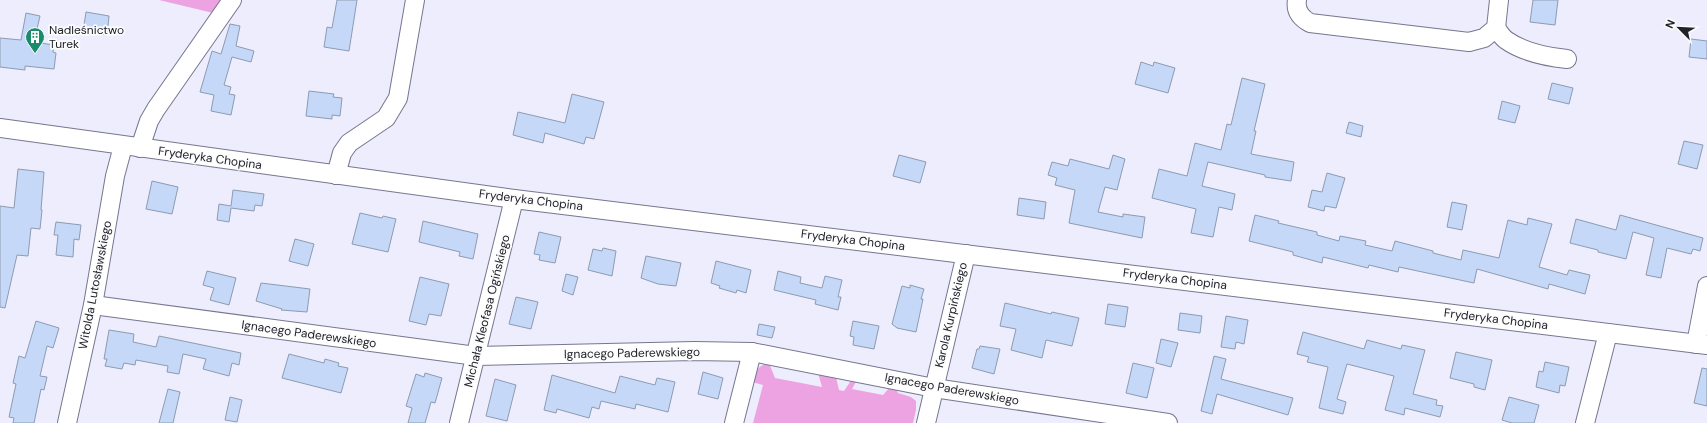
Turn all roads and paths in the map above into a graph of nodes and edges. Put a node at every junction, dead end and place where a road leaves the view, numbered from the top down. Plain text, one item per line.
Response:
1 (232, 0) edge
2 (416, 0) edge
3 (1297, 0) edge
4 (1500, 0) edge
5 (1496, 28) junction
6 (1567, 59) dead end
7 (0, 128) edge
8 (132, 147) junction
9 (336, 175) junction
10 (514, 199) junction
11 (966, 254) junction
12 (1707, 286) edge
13 (93, 305) junction
14 (1608, 333) junction
15 (1702, 344) edge
16 (752, 352) junction
17 (476, 356) junction
18 (934, 388) junction
19 (67, 423) edge
20 (458, 423) edge
21 (734, 423) edge
22 (926, 423) edge
23 (1168, 423) edge
24 (1585, 423) edge

1 - 8 street, Witolda Lutosławskiego
2 - 9 street
3 - 5 street
4 - 5 street
5 - 6 street
7 - 8 street, Fryderyka Chopina
8 - 9 street, Fryderyka Chopina
8 - 13 street, Witolda Lutosławskiego
9 - 10 street, Fryderyka Chopina
10 - 11 street, Fryderyka Chopina
10 - 17 street, Michała Kleofasa Ogińskiego
11 - 14 street, Fryderyka Chopina
11 - 18 street, Karola Kurpińskiego
12 - 15 street
13 - 17 street, Ignacego Paderewskiego
13 - 19 street, Witolda Lutosławskiego
14 - 15 street, Fryderyka Chopina
14 - 24 street
16 - 17 street, Ignacego Paderewskiego
16 - 18 street, Ignacego Paderewskiego
16 - 21 street
17 - 20 street, Michała Kleofasa Ogińskiego
18 - 22 street, Karola Kurpińskiego
18 - 23 street, Ignacego Paderewskiego

